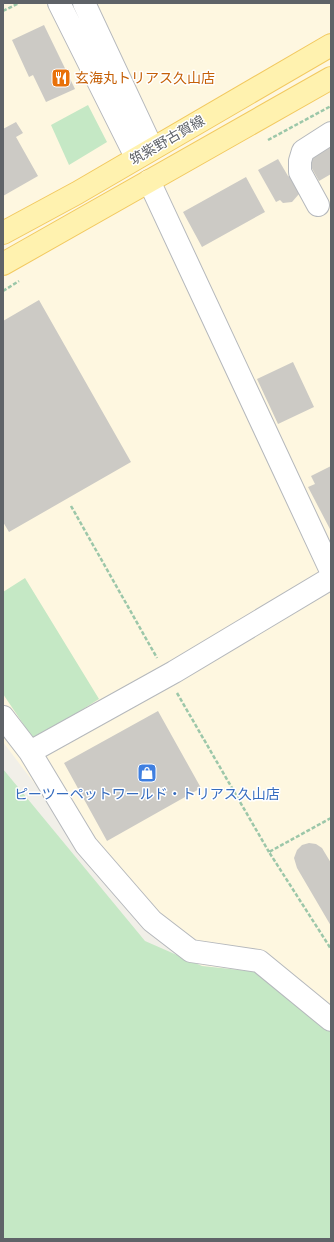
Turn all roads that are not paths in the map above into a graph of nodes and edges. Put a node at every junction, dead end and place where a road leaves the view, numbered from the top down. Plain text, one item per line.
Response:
1 (59, 3) edge
2 (84, 3) edge
3 (331, 45) edge
4 (331, 78) edge
5 (331, 133) edge
6 (144, 153) junction
7 (148, 181) junction
8 (318, 204) dead end
9 (3, 233) edge
10 (3, 264) edge
11 (331, 571) edge
12 (331, 578) edge
13 (3, 717) edge
14 (30, 752) junction
15 (331, 1020) edge

1 - 6 street
2 - 6 street
3 - 6 main road, 筑紫野古賀線
4 - 7 main road, 筑紫野古賀線
5 - 8 street
6 - 9 main road, 筑紫野古賀線
7 - 10 main road, 筑紫野古賀線
7 - 11 street
12 - 14 street
13 - 14 street
14 - 15 street

